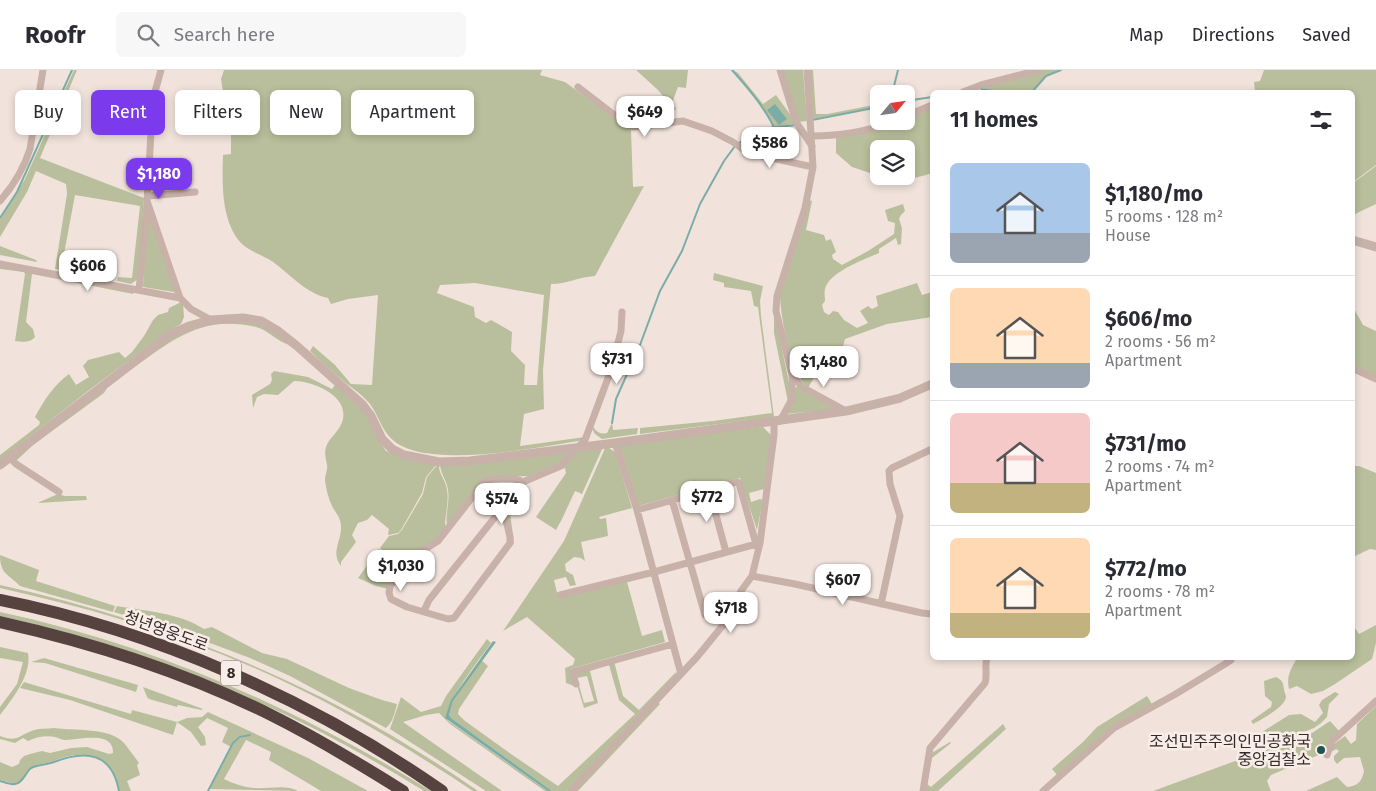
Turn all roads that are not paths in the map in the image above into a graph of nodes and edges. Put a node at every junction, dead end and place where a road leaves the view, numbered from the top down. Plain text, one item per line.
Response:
1 (43, 70) edge
2 (160, 70) edge
3 (780, 70) edge
4 (807, 70) edge
5 (1039, 70) edge
6 (578, 87) dead end
7 (968, 90) edge
8 (930, 106) edge
9 (915, 112) edge
10 (870, 129) edge
11 (811, 136) junction
12 (812, 146) junction
13 (813, 167) junction
14 (195, 192) dead end
15 (148, 198) junction
16 (0, 200) edge
17 (1355, 241) edge
18 (1376, 247) edge
19 (0, 264) edge
20 (140, 290) junction
21 (180, 298) junction
22 (622, 312) dead end
23 (211, 320) junction
24 (1355, 369) edge
25 (792, 375) junction
26 (1376, 379) edge
27 (930, 385) edge
28 (846, 411) junction
29 (777, 421) junction
30 (615, 443) junction
31 (580, 447) junction
32 (930, 450) edge
33 (10, 458) junction
34 (0, 465) edge
35 (523, 482) junction
36 (709, 489) junction
37 (59, 492) dead end
38 (672, 500) junction
39 (503, 507) junction
40 (637, 510) junction
41 (758, 543) junction
42 (726, 552) junction
43 (690, 562) junction
44 (654, 572) junction
45 (752, 576) junction
46 (560, 595) dead end
47 (0, 600) edge
48 (881, 604) junction
49 (424, 611) junction
50 (930, 614) edge
51 (705, 616) dead end
52 (0, 622) edge
53 (673, 644) junction
54 (986, 660) edge
55 (1231, 660) edge
56 (681, 674) junction
57 (576, 684) dead end
58 (1376, 701) edge
59 (1327, 755) dead end
60 (403, 791) edge
61 (442, 791) edge
62 (571, 791) edge
63 (924, 791) edge
64 (1043, 791) edge

1 - 16 street
2 - 15 street
3 - 12 street
4 - 11 street
5 - 7 street
6 - 13 street
8 - 9 street
10 - 11 street
11 - 12 street
12 - 13 street
13 - 25 street
14 - 15 street
15 - 20 street
15 - 21 street
17 - 18 street
19 - 20 street
20 - 21 street
21 - 23 street
22 - 31 street
23 - 31 street
23 - 33 street
24 - 26 street
25 - 28 street
25 - 29 street
27 - 28 street
28 - 29 street
29 - 30 street
29 - 41 street
30 - 31 street
30 - 40 street
31 - 35 street
32 - 48 street
33 - 34 street
33 - 37 street
35 - 39 street
35 - 49 street
36 - 38 street
36 - 41 street
36 - 42 street
38 - 40 street
38 - 43 street
39 - 49 street
39 - 49 street
40 - 44 street
41 - 42 street
41 - 45 street
42 - 43 street
43 - 44 street
43 - 51 street
44 - 46 street
44 - 53 street
45 - 48 street
45 - 56 street
47 - 61 highway, 청년영웅도로 / 8
48 - 50 street
52 - 60 highway, 8
53 - 56 street
53 - 57 street
54 - 63 street
55 - 64 street
56 - 62 street
58 - 59 street

